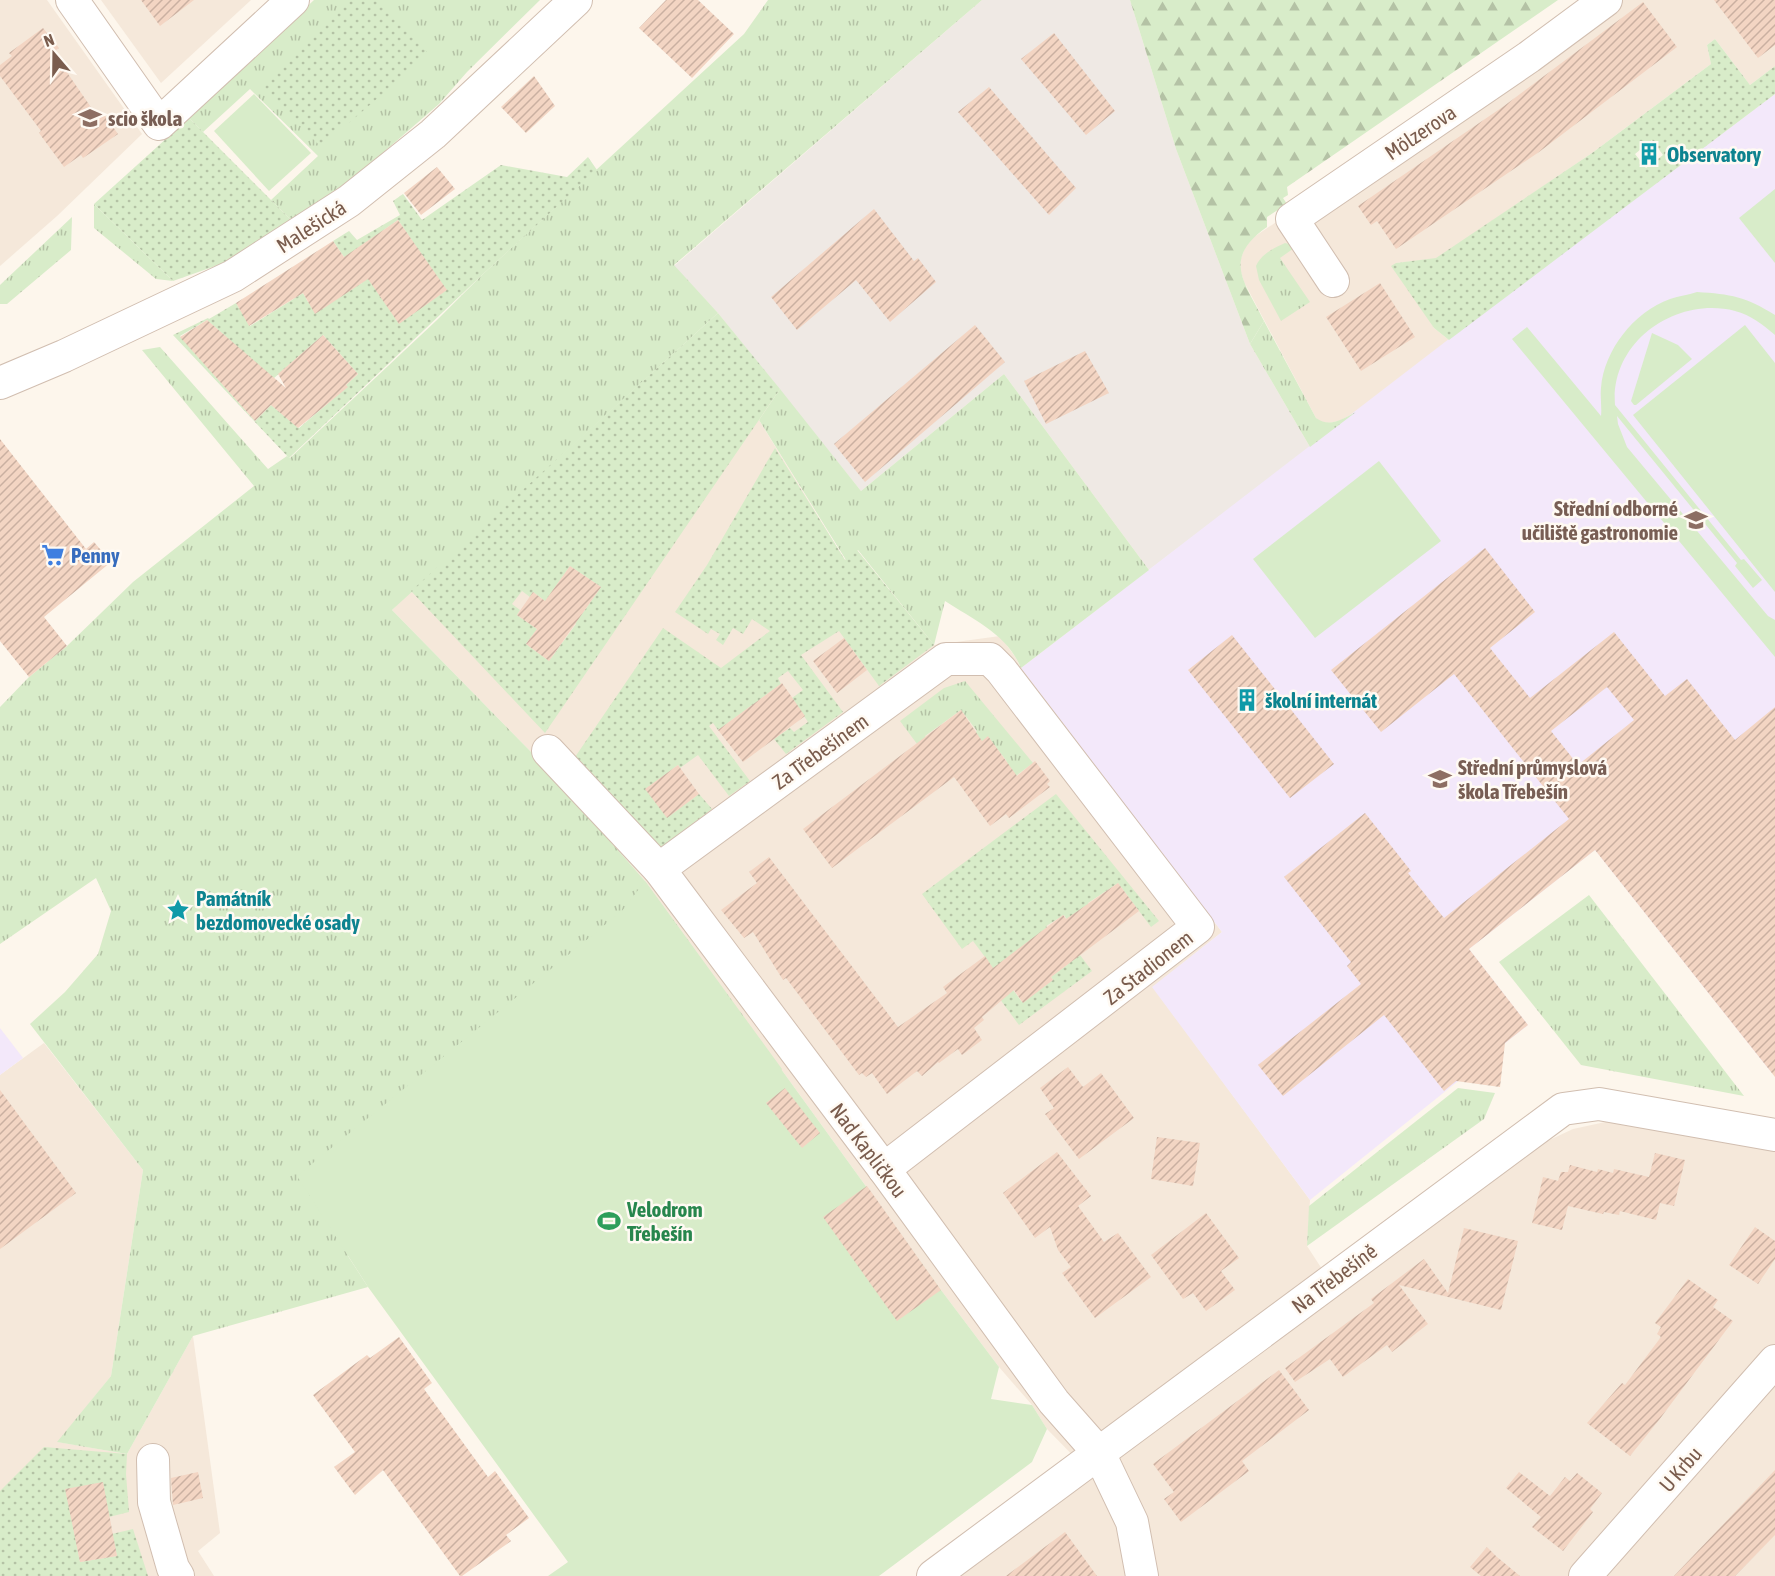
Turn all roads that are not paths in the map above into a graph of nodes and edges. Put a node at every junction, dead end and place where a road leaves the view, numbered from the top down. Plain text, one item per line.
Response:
1 (72, 0) edge
2 (293, 0) edge
3 (576, 0) edge
4 (1606, 0) edge
5 (1333, 281) dead end
6 (3, 376) edge
7 (990, 658) joint
8 (548, 751) dead end
9 (659, 868) junction
10 (1775, 1135) edge
11 (884, 1169) junction
12 (1775, 1361) edge
13 (1099, 1453) junction
14 (153, 1460) dead end
15 (178, 1576) edge
16 (933, 1576) edge
17 (1142, 1576) edge
18 (1585, 1576) edge

1 - 2 street
3 - 6 street, Malešická
4 - 5 street, Mölzerova
7 - 9 street, Za Třebešínem
7 - 11 street, Za Stadionem
8 - 9 street, Nad Kapličkou
9 - 11 street, Nad Kapličkou
10 - 13 street, Na Třebešíně
11 - 13 street, Nad Kapličkou
12 - 18 street, U Krbu
13 - 16 street, Na Třebešíně
13 - 17 street, Nad Kapličkou
14 - 15 street

